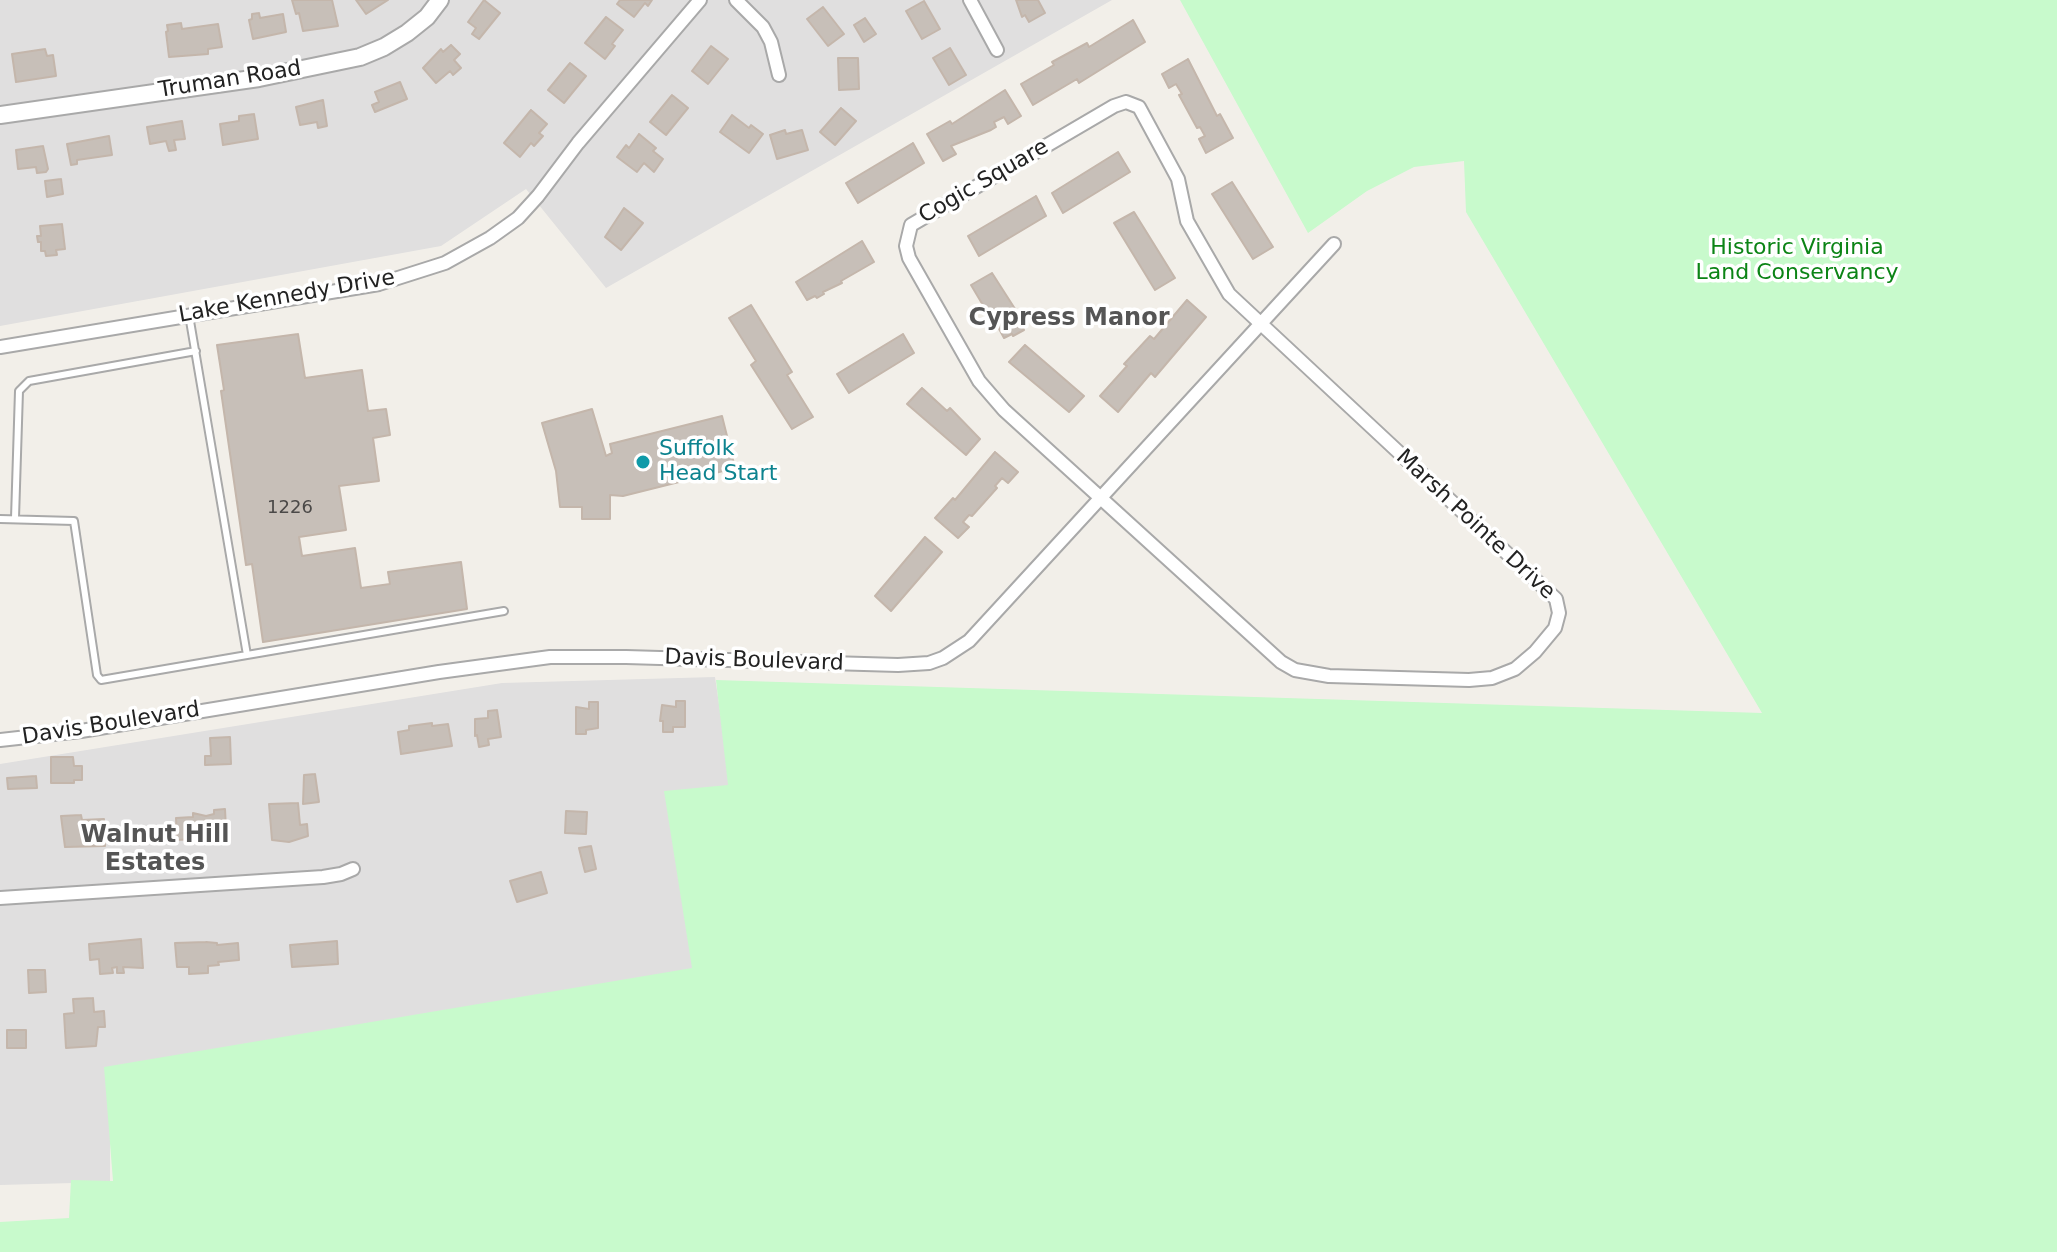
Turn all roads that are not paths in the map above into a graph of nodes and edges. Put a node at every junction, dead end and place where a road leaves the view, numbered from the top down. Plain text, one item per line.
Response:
1 (440, 0) edge
2 (700, 0) edge
3 (736, 0) edge
4 (970, 0) edge
5 (997, 50) dead end
6 (779, 75) dead end
7 (0, 115) edge
8 (1334, 244) dead end
9 (189, 315) junction
10 (1258, 324) junction
11 (0, 347) edge
12 (196, 351) junction
13 (1100, 498) junction
14 (15, 518) junction
15 (0, 519) edge
16 (504, 611) dead end
17 (247, 655) junction
18 (0, 740) edge
19 (353, 869) dead end
20 (0, 898) edge

1 - 7 street, Truman Road
2 - 9 street, Lake Kennedy Drive
3 - 6 street
4 - 5 street
8 - 10 street, Davis Boulevard
9 - 11 street, Lake Kennedy Drive
9 - 12 lane
10 - 13 street, Davis Boulevard
10 - 13 street, Cogic Square
10 - 13 street, Marsh Pointe Drive
12 - 14 lane
12 - 17 lane
13 - 18 street, Davis Boulevard
14 - 15 lane
14 - 17 lane
16 - 17 lane
19 - 20 street

